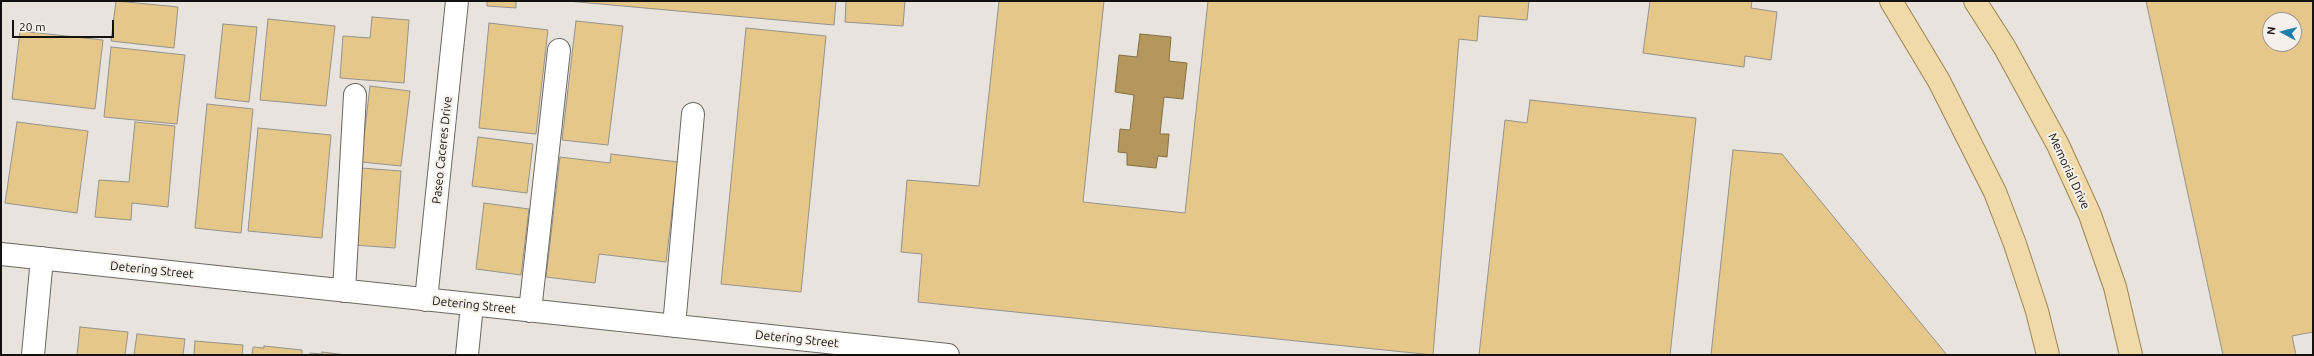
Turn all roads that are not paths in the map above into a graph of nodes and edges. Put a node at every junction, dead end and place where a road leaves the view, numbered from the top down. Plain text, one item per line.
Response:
1 (456, 1) edge
2 (1891, 1) edge
3 (1975, 1) edge
4 (559, 50) dead end
5 (355, 95) dead end
6 (693, 114) dead end
7 (1, 254) edge
8 (42, 258) junction
9 (344, 291) junction
10 (426, 300) junction
11 (472, 305) junction
12 (530, 311) junction
13 (674, 326) junction
14 (33, 355) edge
15 (467, 355) edge
16 (948, 355) edge
17 (2048, 355) edge
18 (2131, 355) edge

1 - 10 street, Paseo Caceres Drive
2 - 17 main road
3 - 18 main road, Memorial Drive
4 - 12 street
5 - 9 street
6 - 13 street
7 - 8 street, Detering Street
8 - 9 street, Detering Street
8 - 14 street
9 - 10 street, Detering Street
10 - 11 street, Detering Street
11 - 12 street, Detering Street
11 - 15 street
12 - 13 street, Detering Street
13 - 16 street, Detering Street

